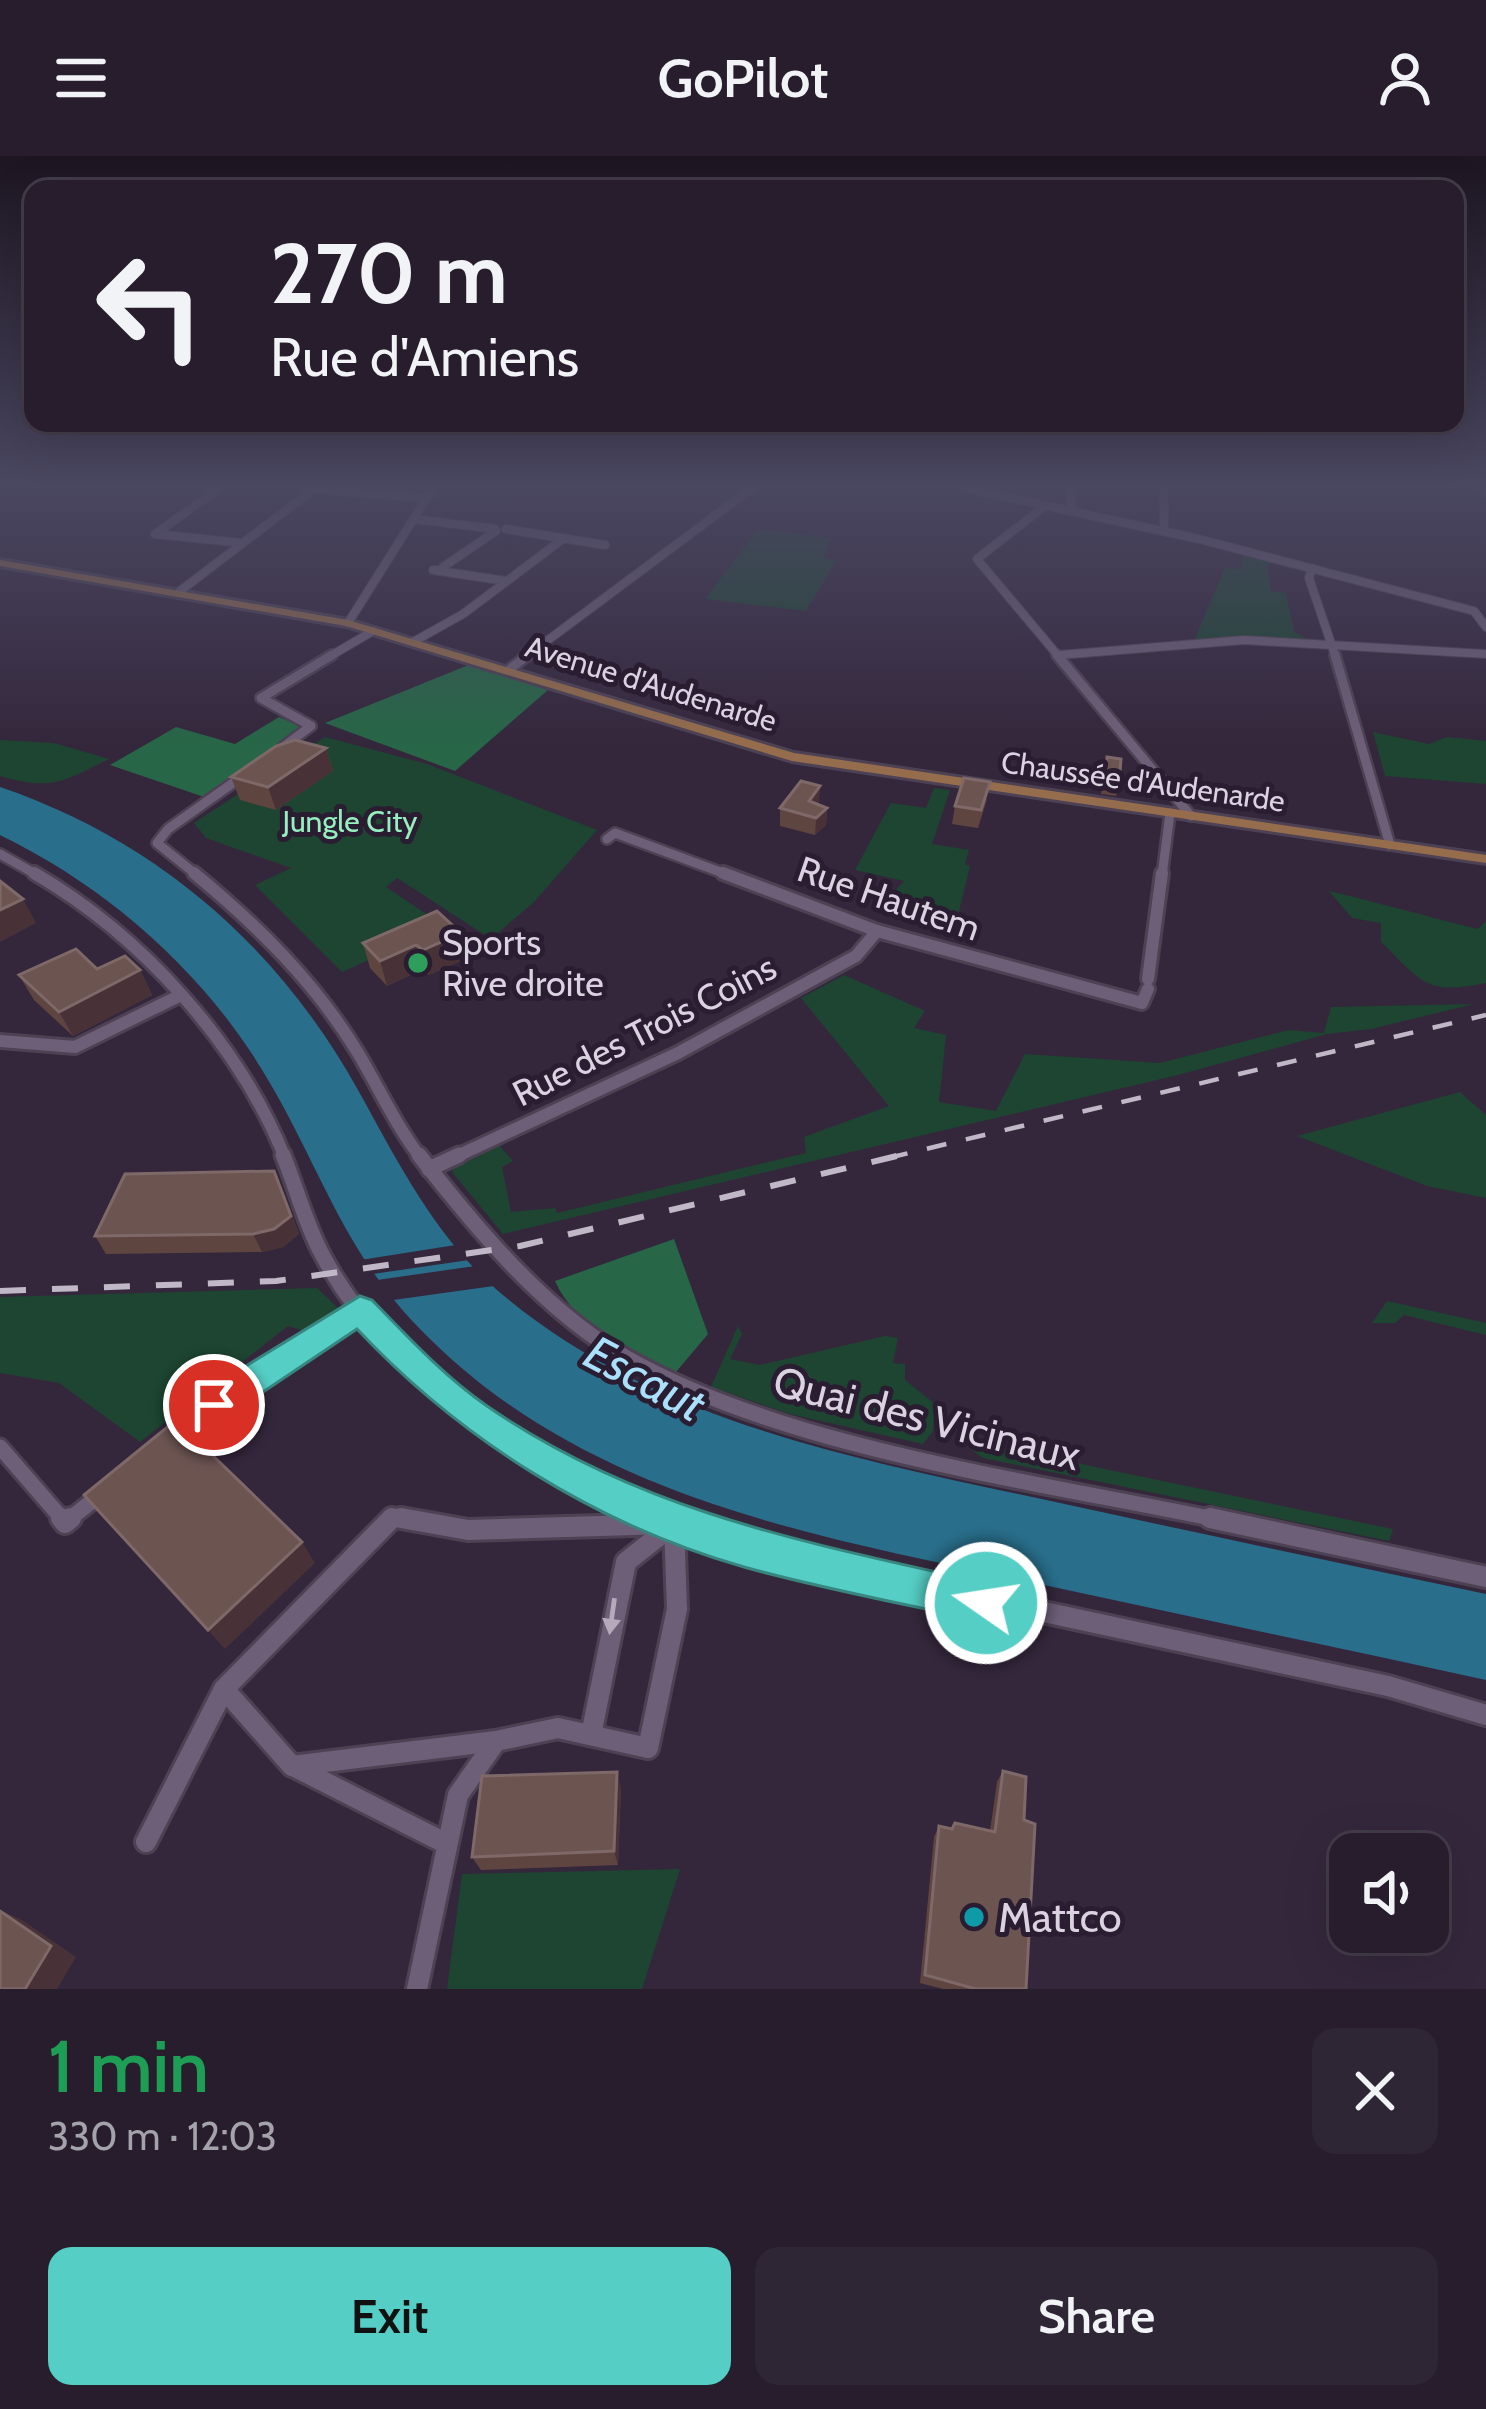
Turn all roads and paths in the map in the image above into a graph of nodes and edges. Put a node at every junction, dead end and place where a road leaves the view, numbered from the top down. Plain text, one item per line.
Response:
1 (68, 574) edge
2 (203, 574) edge
3 (380, 574) edge
4 (467, 574) edge
5 (516, 574) edge
6 (638, 574) edge
7 (988, 574) edge
8 (1310, 574) edge
9 (1333, 574) edge
10 (506, 581) junction
11 (180, 591) junction
12 (1474, 611) junction
13 (1486, 615) edge
14 (349, 623) junction
15 (1486, 627) edge
16 (374, 631) junction
17 (413, 642) junction
18 (1330, 648) junction
19 (1486, 654) edge
20 (1058, 655) junction
21 (510, 669) junction
22 (275, 753) edge
23 (792, 757) joint
24 (257, 766) edge
25 (1170, 813) junction
26 (1191, 816) junction
27 (607, 839) dead end
28 (1390, 845) junction
29 (0, 854) edge
30 (1486, 859) edge
31 (877, 931) junction
32 (179, 996) junction
33 (0, 1041) edge
34 (428, 1169) junction
35 (360, 1310) junction
36 (0, 1447) edge
37 (156, 1450) edge
38 (119, 1479) edge
39 (674, 1524) junction
40 (1486, 1577) edge
41 (224, 1689) junction
42 (1486, 1715) edge
43 (591, 1735) junction
44 (496, 1741) junction
45 (292, 1766) junction
46 (146, 1842) dead end
47 (445, 1843) junction
48 (417, 1989) edge

1 - 11 main road, Avenue d'Audenarde
2 - 11 street
3 - 14 street
4 - 10 street
5 - 10 street
6 - 21 street
7 - 20 street
8 - 18 street
9 - 12 street
10 - 17 street
11 - 14 main road, Avenue d'Audenarde
12 - 13 street
12 - 15 street
14 - 16 main road, Avenue d'Audenarde
16 - 17 main road, Avenue d'Audenarde
16 - 22 street
17 - 21 main road, Avenue d'Audenarde
18 - 19 street
18 - 20 street
18 - 28 street
20 - 26 street
21 - 23 main road, Avenue d'Audenarde
23 - 25 main road, Chaussée d'Audenarde
24 - 34 street, Quai des Vicinaux
25 - 26 main road, Chaussée d'Audenarde
25 - 31 street, Rue Hautem
26 - 28 main road, Chaussée d'Audenarde
27 - 31 street, Rue Hautem
28 - 30 main road, Chaussée d'Audenarde
29 - 32 street
31 - 34 street, Rue des Trois Coins
32 - 33 street
32 - 35 street
34 - 40 street, Quai des Vicinaux
35 - 37 street
35 - 39 street
36 - 38 street
39 - 41 street
39 - 42 street
39 -> 43 street
39 - 43 street
41 - 45 street
41 - 46 street
43 - 44 street
44 - 45 street
44 - 47 street
45 - 47 street
47 - 48 street

